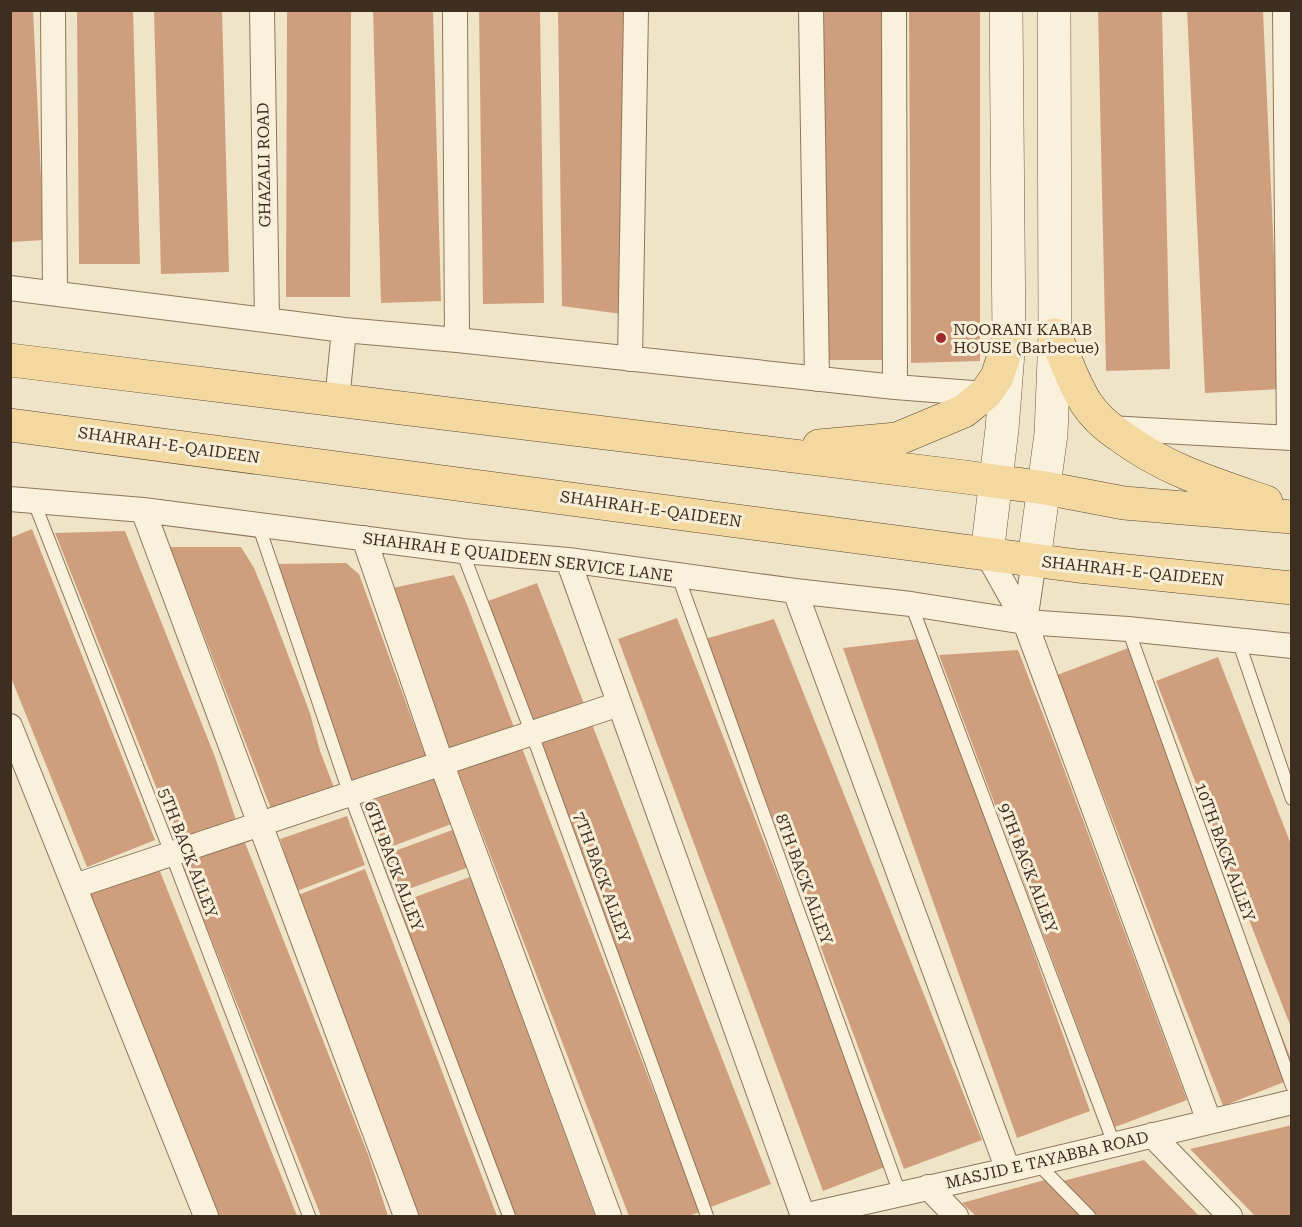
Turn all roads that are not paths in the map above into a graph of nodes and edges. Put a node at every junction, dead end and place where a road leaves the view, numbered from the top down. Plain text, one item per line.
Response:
1 (54, 10) edge
2 (262, 10) edge
3 (455, 10) edge
4 (636, 10) edge
5 (811, 10) edge
6 (894, 10) edge
7 (1006, 10) edge
8 (1054, 10) edge
9 (1285, 10) edge
10 (10, 288) edge
11 (55, 293) junction
12 (267, 320) junction
13 (344, 330) junction
14 (1055, 335) junction
15 (457, 340) junction
16 (1010, 340) junction
17 (630, 359) junction
18 (10, 360) edge
19 (817, 379) junction
20 (895, 387) junction
21 (985, 394) junction
22 (337, 401) junction
23 (10, 425) edge
24 (1109, 428) junction
25 (1290, 438) edge
26 (653, 440) junction
27 (996, 481) junction
28 (1045, 488) junction
29 (22, 500) edge
30 (144, 510) junction
31 (1292, 510) edge
32 (1292, 517) edge
33 (258, 524) junction
34 (364, 538) junction
35 (462, 551) junction
36 (987, 554) junction
37 (568, 560) junction
38 (1034, 560) junction
39 (678, 576) junction
40 (1292, 588) edge
41 (795, 591) junction
42 (911, 604) junction
43 (1025, 622) junction
44 (1128, 629) junction
45 (1238, 640) junction
46 (1292, 646) edge
47 (619, 704) junction
48 (10, 726) edge
49 (532, 734) junction
50 (442, 765) junction
51 (350, 795) junction
52 (1292, 799) edge
53 (261, 823) junction
54 (171, 853) junction
55 (75, 886) junction
56 (1292, 1086) edge
57 (1292, 1102) edge
58 (1209, 1121) junction
59 (1152, 1135) junction
60 (1114, 1144) junction
61 (1037, 1163) junction
62 (1008, 1170) junction
63 (928, 1187) junction
64 (900, 1194) junction
65 (206, 1216) edge
66 (309, 1216) edge
67 (406, 1216) edge
68 (508, 1216) edge
69 (609, 1216) edge
70 (707, 1216) edge
71 (803, 1216) edge
72 (956, 1216) edge
73 (1089, 1216) edge
74 (1230, 1216) edge

1 - 11 street
2 - 12 street, GHAZALI ROAD
3 - 15 street
4 - 17 street
5 - 19 street
6 - 20 street
7 - 16 main road
8 - 14 main road
9 - 25 street
10 - 11 street
11 - 12 street
12 - 13 street
13 - 15 street
13 - 22 street
14 - 24 main road
14 - 28 main road
15 - 17 street
16 - 21 main road
16 - 27 main road
17 - 19 street
18 - 22 main road
19 - 20 street
20 - 21 street
21 - 26 main road
22 - 26 main road
23 - 36 main road, SHAHRAH-E-QAIDEEN
24 - 25 street
24 - 31 main road
26 - 27 main road
27 - 28 main road
27 - 36 main road
28 - 32 main road
28 - 38 main road
29 - 30 street, SHAHRAH E QUAIDEEN SERVICE LANE
29 - 54 lane, 5TH BACK ALLEY
30 - 33 street, SHAHRAH E QUAIDEEN SERVICE LANE
30 - 53 street
33 - 34 street, SHAHRAH E QUAIDEEN SERVICE LANE
33 - 51 lane, 6TH BACK ALLEY
34 - 35 street, SHAHRAH E QUAIDEEN SERVICE LANE
34 - 50 street
35 - 37 street, SHAHRAH E QUAIDEEN SERVICE LANE
35 - 49 lane, 7TH BACK ALLEY
36 - 38 main road, SHAHRAH-E-QAIDEEN
36 - 43 street
37 - 39 street, SHAHRAH E QUAIDEEN SERVICE LANE
37 - 47 street
38 - 40 main road, SHAHRAH-E-QAIDEEN
38 - 43 street
39 - 41 street, SHAHRAH E QUAIDEEN SERVICE LANE
39 - 64 lane, 8TH BACK ALLEY
41 - 42 street, SHAHRAH E QUAIDEEN SERVICE LANE
41 - 62 street
42 - 43 street, SHAHRAH E QUAIDEEN SERVICE LANE
42 - 60 lane, 9TH BACK ALLEY
43 - 44 street, SHAHRAH E QUAIDEEN SERVICE LANE
43 - 58 street
44 - 45 street, SHAHRAH E QUAIDEEN SERVICE LANE
44 - 56 lane, 10TH BACK ALLEY
45 - 46 street, SHAHRAH E QUAIDEEN SERVICE LANE
45 - 52 lane
47 - 49 street
47 - 71 street
48 - 55 street
49 - 50 street
49 - 70 lane, 7TH BACK ALLEY
50 - 51 street
50 - 69 street
51 - 53 street
51 - 68 lane, 6TH BACK ALLEY
53 - 54 street
53 - 67 street
54 - 55 street
54 - 66 lane, 5TH BACK ALLEY
55 - 65 street
57 - 58 street, MASJID E TAYABBA ROAD
58 - 59 street, MASJID E TAYABBA ROAD
59 - 60 street, MASJID E TAYABBA ROAD
59 - 74 street
60 - 61 street, MASJID E TAYABBA ROAD
61 - 62 street, MASJID E TAYABBA ROAD
61 - 73 lane
62 - 63 street, MASJID E TAYABBA ROAD
63 - 64 street, MASJID E TAYABBA ROAD
63 - 72 street
64 - 71 street, MASJID E TAYABBA ROAD

